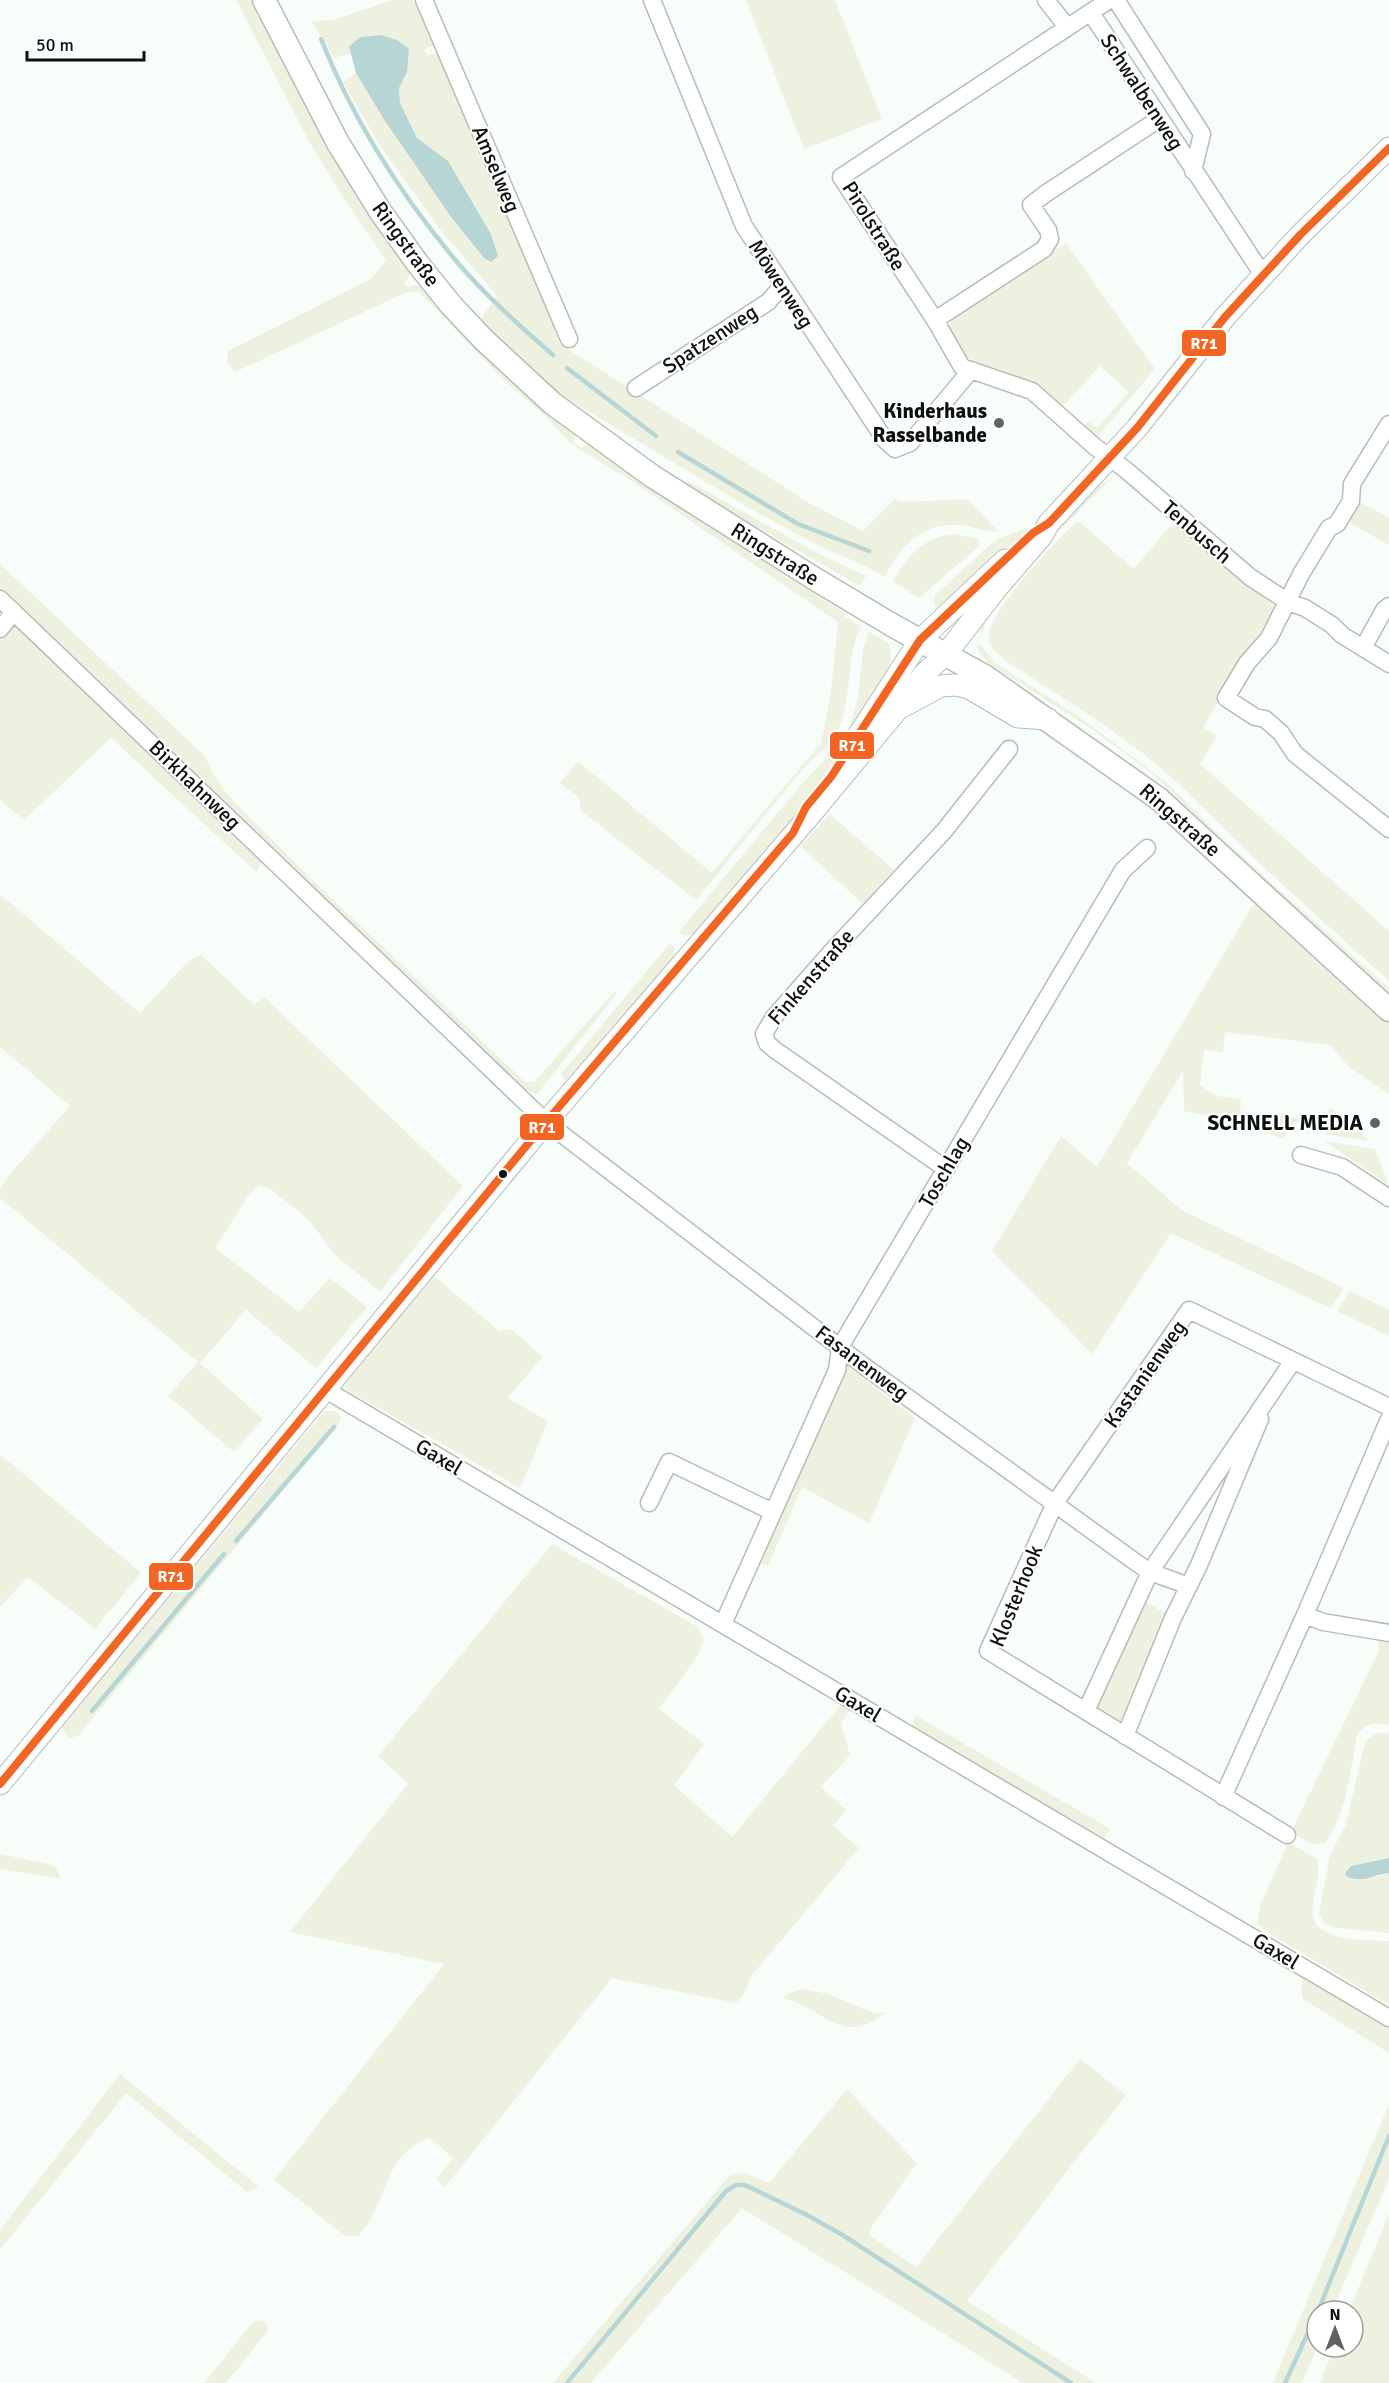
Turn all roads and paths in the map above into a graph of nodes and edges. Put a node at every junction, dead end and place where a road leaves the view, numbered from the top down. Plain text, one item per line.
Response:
1 (264, 0) edge
2 (424, 0) edge
3 (652, 0) edge
4 (1046, 0) edge
5 (1109, 0) edge
6 (1116, 0) edge
7 (1091, 13) junction
8 (1067, 27) junction
9 (1159, 119) junction
10 (1389, 148) edge
11 (1193, 171) junction
12 (1263, 275) junction
13 (782, 286) junction
14 (935, 320) junction
15 (569, 339) dead end
16 (971, 370) junction
17 (636, 388) dead end
18 (1389, 424) edge
19 (1110, 458) junction
20 (1049, 523) junction
21 (0, 599) edge
22 (1288, 602) junction
23 (1389, 606) edge
24 (14, 612) junction
25 (0, 629) edge
26 (920, 640) junction
27 (1363, 648) junction
28 (946, 654) junction
29 (1387, 658) edge
30 (898, 710) junction
31 (1048, 719) junction
32 (1009, 749) dead end
33 (1389, 829) edge
34 (793, 833) junction
35 (1147, 848) dead end
36 (1389, 1010) edge
37 (546, 1122) junction
38 (1301, 1155) dead end
39 (946, 1169) junction
40 (1389, 1198) edge
41 (840, 1347) junction
42 (1293, 1361) junction
43 (326, 1390) junction
44 (1272, 1391) junction
45 (1389, 1407) edge
46 (1389, 1419) edge
47 (650, 1503) dead end
48 (1055, 1503) junction
49 (773, 1512) junction
50 (1150, 1572) junction
51 (1189, 1586) junction
52 (1305, 1615) junction
53 (723, 1624) junction
54 (1389, 1633) edge
55 (1086, 1711) junction
56 (1125, 1736) junction
57 (0, 1784) edge
58 (1223, 1797) junction
59 (1287, 1834) dead end
60 (1389, 2018) edge

1 - 26 main road, Ringstraße
2 - 15 street, Amselweg
3 - 13 street, Möwenweg
4 - 8 street
5 - 7 street, Pirolstraße
6 - 11 street, Schwalbenweg
7 - 8 street, Pirolstraße
7 - 9 street, Schwalbenweg
8 - 14 street, Pirolstraße
9 - 11 street, Schwalbenweg
9 - 14 street
10 - 12 street
11 - 12 street, Schwalbenweg
12 - 19 street
13 - 16 street, Möwenweg
13 - 17 street, Spatzenweg
14 - 16 street, Pirolstraße
16 - 19 street, Pirolstraße
18 - 22 street
19 - 20 street
19 - 22 street, Tenbusch
20 - 26 street
20 - 28 street
21 - 24 street, Birkhahnweg
22 - 27 street, Tenbusch
22 - 33 street
23 - 27 street
24 - 25 street
24 - 37 street, Birkhahnweg
26 - 28 main road, Ringstraße
26 - 34 street
27 - 29 street, Tenbusch
28 - 30 street
28 - 31 main road, Ringstraße
30 - 31 street
30 - 34 street
31 - 36 main road, Ringstraße
32 - 39 street, Finkenstraße
34 - 37 street
35 - 39 street, Toschlag
37 - 41 street, Fasanenweg
37 - 43 street
38 - 40 street
39 - 41 street, Toschlag
41 - 48 street, Fasanenweg
41 - 49 street, Toschlag
42 - 44 street
42 - 45 street, Kastanienweg
42 - 48 street, Kastanienweg
43 - 53 street, Gaxel
43 - 57 street
44 - 50 street
44 - 51 street
46 - 52 street
47 - 49 street
48 - 50 street, Fasanenweg
48 - 55 street, Klosterhook
49 - 53 street, Toschlag
50 - 51 street, Fasanenweg
50 - 55 street
51 - 56 street
52 - 54 street
52 - 58 street
53 - 60 street, Gaxel
55 - 56 street, Klosterhook
56 - 58 street, Klosterhook
58 - 59 street, Klosterhook

